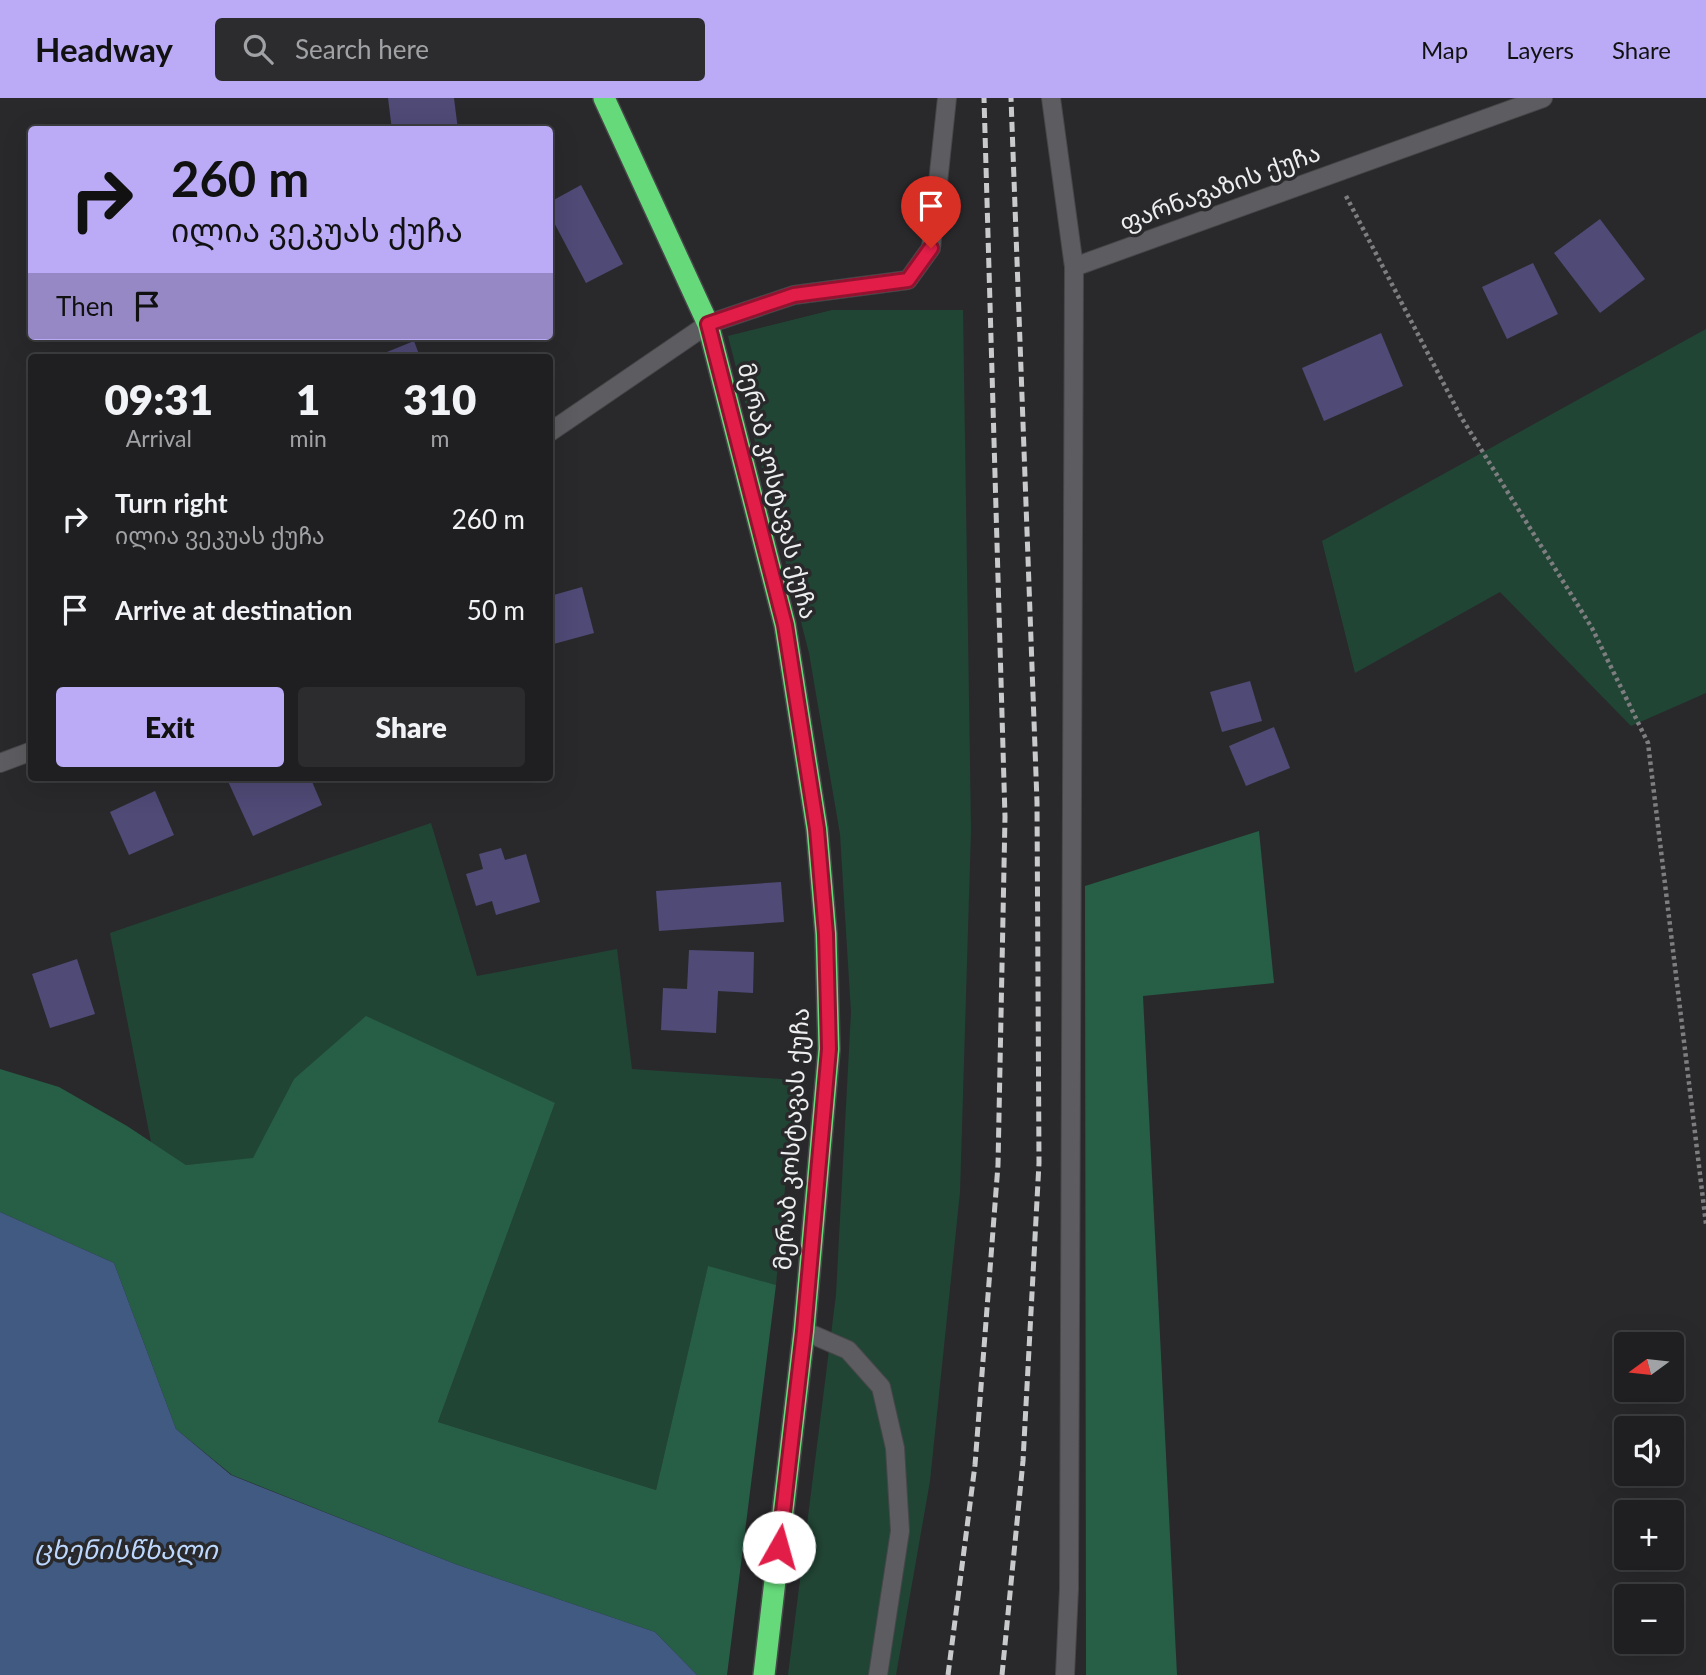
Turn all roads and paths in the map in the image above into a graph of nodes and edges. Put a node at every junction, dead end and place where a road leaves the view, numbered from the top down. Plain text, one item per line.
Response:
1 (604, 98) edge
2 (947, 98) edge
3 (1051, 98) edge
4 (1543, 98) edge
5 (1346, 196) dead end
6 (1074, 267) junction
7 (708, 324) junction
8 (553, 430) edge
9 (28, 752) edge
10 (0, 763) edge
11 (1706, 1224) edge
12 (804, 1331) junction
13 (764, 1675) edge
14 (878, 1675) edge
15 (1065, 1675) edge

1 - 7 highway, მერაბ კოსტავას ქუჩა
2 - 7 street
3 - 6 street
4 - 6 street, ფარნავაზის ქუჩა
5 - 11 path
6 - 15 street
7 - 8 street
7 - 12 highway, მერაბ კოსტავას ქუჩა
9 - 10 street
12 - 13 highway, მერაბ კოსტავას ქუჩა
12 - 14 street

